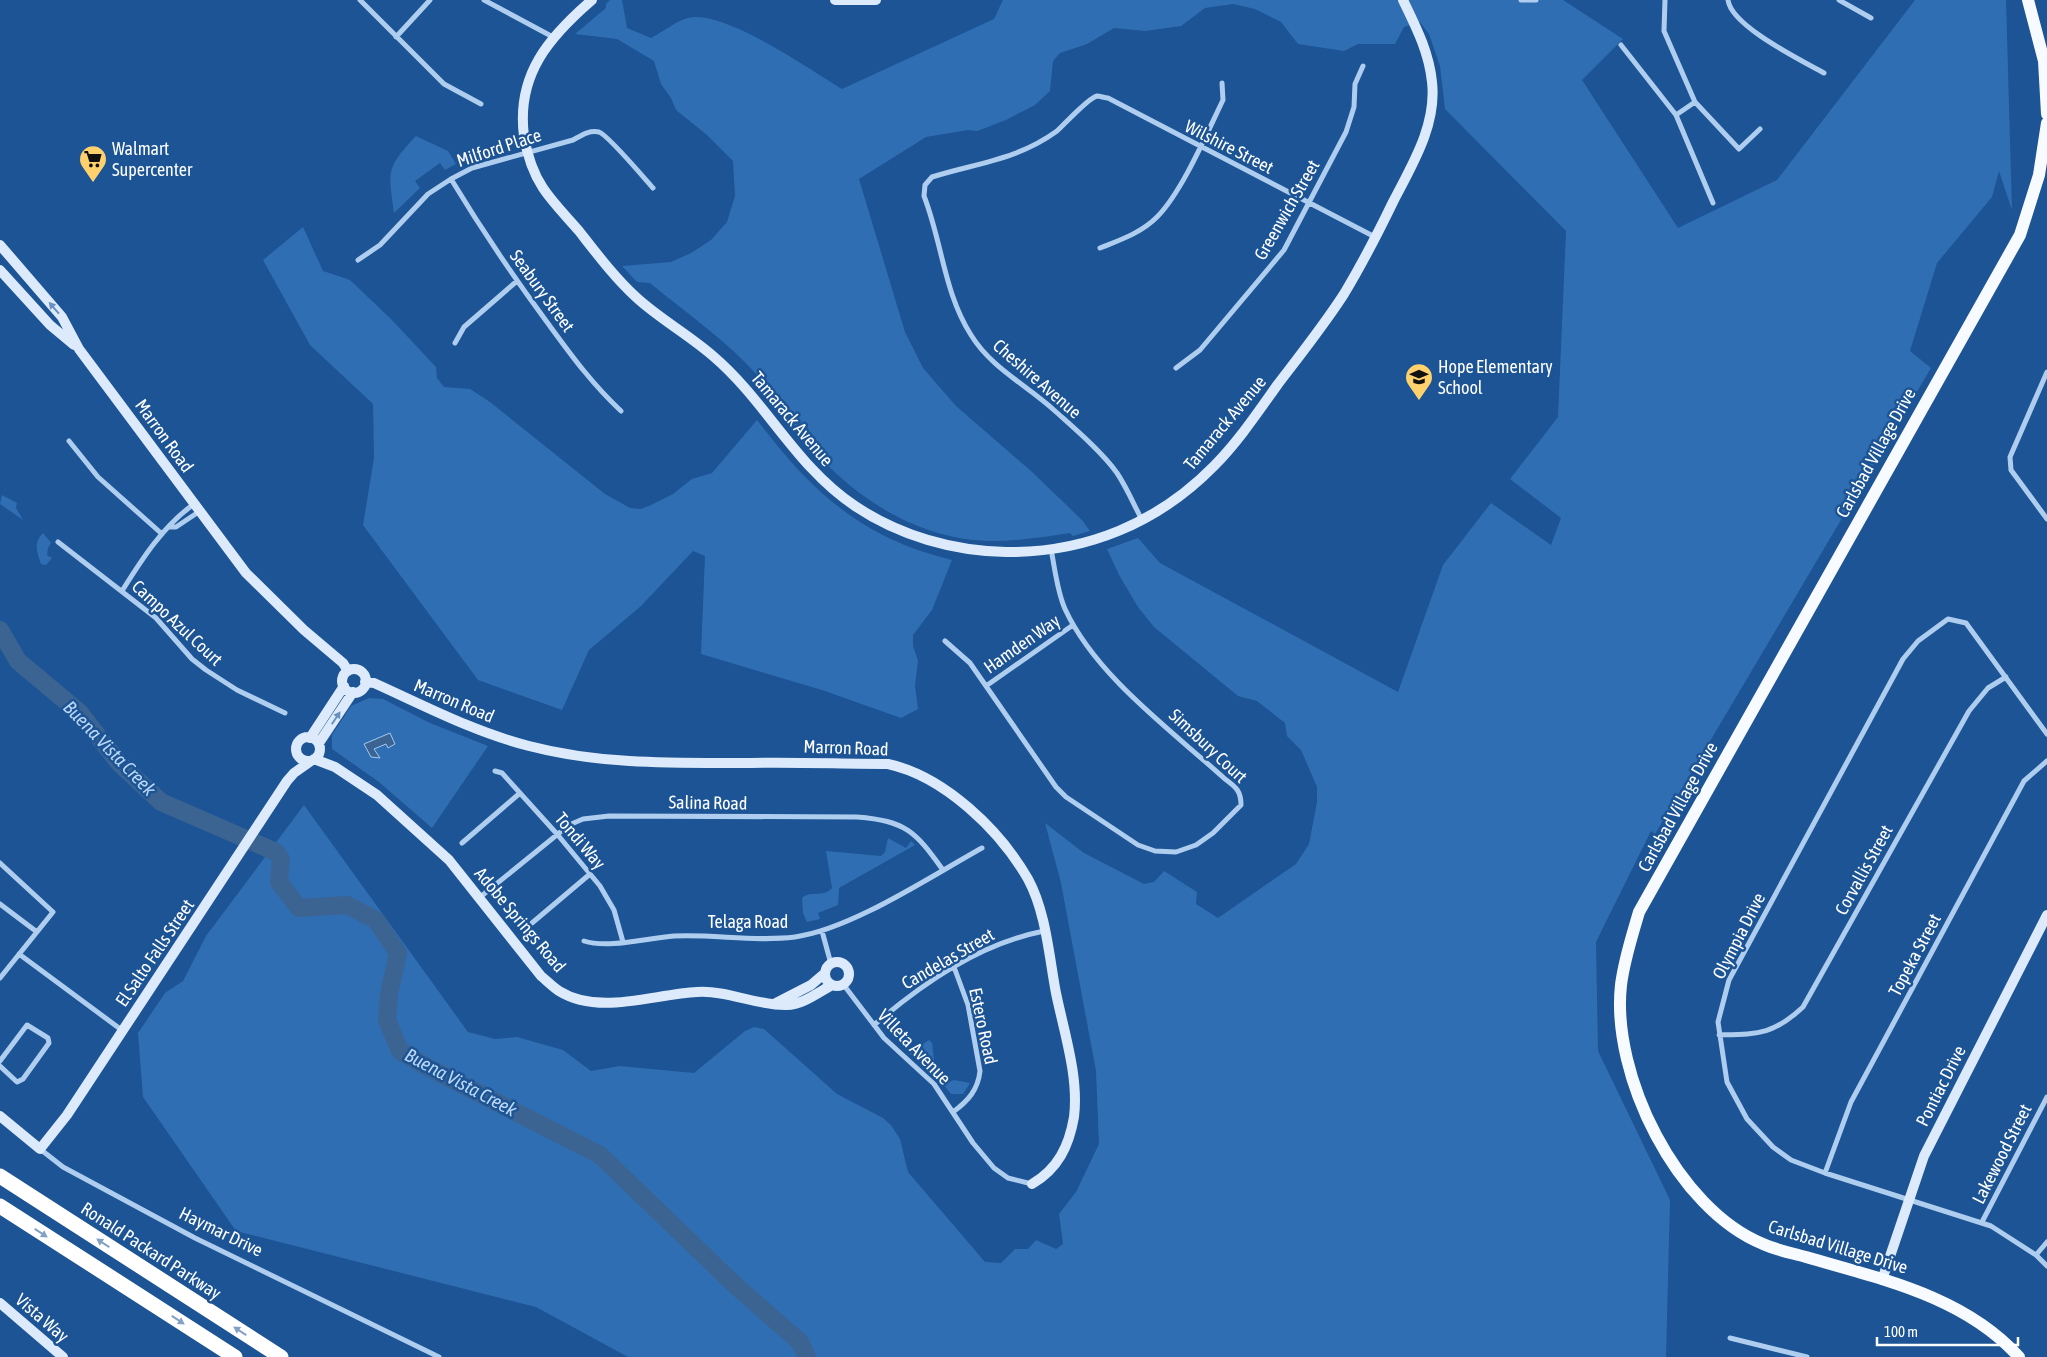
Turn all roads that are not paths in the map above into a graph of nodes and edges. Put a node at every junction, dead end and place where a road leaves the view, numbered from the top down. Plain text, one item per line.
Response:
1 (360, 0) edge
2 (430, 0) edge
3 (484, 0) edge
4 (592, 0) edge
5 (835, 0) edge
6 (876, 0) edge
7 (1403, 0) edge
8 (1521, 0) edge
9 (1536, 0) edge
10 (1665, 0) edge
11 (1728, 0) edge
12 (1839, 0) edge
13 (2028, 0) edge
14 (1871, 18) dead end
15 (396, 37) junction
16 (552, 37) junction
17 (1621, 45) dead end
18 (2045, 61) edge
19 (1363, 66) dead end
20 (1824, 73) dead end
21 (1222, 83) dead end
22 (1695, 102) junction
23 (481, 104) dead end
24 (2047, 114) edge
25 (1676, 115) junction
26 (2047, 123) edge
27 (1760, 129) dead end
28 (1199, 147) junction
29 (528, 152) junction
30 (451, 179) junction
31 (925, 185) joint
32 (653, 188) dead end
33 (1309, 203) junction
34 (1713, 203) dead end
35 (1376, 237) junction
36 (0, 245) edge
37 (1100, 248) dead end
38 (358, 260) dead end
39 (0, 270) edge
40 (517, 281) junction
41 (455, 343) dead end
42 (79, 349) junction
43 (1176, 368) dead end
44 (2047, 372) edge
45 (621, 411) dead end
46 (69, 440) dead end
47 (197, 508) junction
48 (2047, 519) edge
49 (1143, 521) junction
50 (169, 527) junction
51 (162, 534) junction
52 (58, 542) dead end
53 (1051, 549) junction
54 (122, 591) junction
55 (1073, 625) junction
56 (945, 641) dead end
57 (348, 671) junction
58 (2006, 677) junction
59 (365, 682) junction
60 (344, 686) junction
61 (986, 686) junction
62 (353, 692) junction
63 (285, 713) dead end
64 (2047, 734) edge
65 (316, 744) junction
66 (298, 754) junction
67 (312, 760) junction
68 (2047, 761) edge
69 (335, 766) junction
70 (294, 772) junction
71 (495, 772) dead end
72 (520, 793) junction
73 (557, 834) junction
74 (462, 843) dead end
75 (982, 848) dead end
76 (0, 863) edge
77 (943, 870) junction
78 (590, 874) junction
79 (479, 898) junction
80 (0, 904) edge
81 (2047, 915) edge
82 (532, 923) dead end
83 (822, 931) junction
84 (1044, 931) junction
85 (37, 932) junction
86 (584, 941) dead end
87 (623, 942) junction
88 (19, 954) junction
89 (954, 967) junction
90 (828, 968) junction
91 (0, 978) edge
92 (838, 985) junction
93 (776, 1003) junction
94 (874, 1025) junction
95 (123, 1031) junction
96 (1719, 1035) junction
97 (0, 1061) edge
98 (0, 1066) edge
99 (2047, 1097) edge
100 (953, 1112) junction
101 (0, 1116) edge
102 (40, 1150) junction
103 (1825, 1173) junction
104 (0, 1176) edge
105 (1032, 1184) joint
106 (1908, 1200) junction
107 (0, 1206) edge
108 (1982, 1222) junction
109 (2047, 1242) edge
110 (2036, 1255) junction
111 (2047, 1266) edge
112 (1882, 1280) junction
113 (0, 1303) edge
114 (1730, 1338) dead end
115 (1771, 1350) junction
116 (63, 1357) edge
117 (235, 1357) edge
118 (281, 1357) edge
119 (439, 1357) edge
120 (1770, 1357) edge
121 (1807, 1357) edge
122 (2019, 1357) edge

1 - 15 street
2 - 15 street
3 - 16 street
4 - 16 street, Tamarack Avenue
5 - 6 street
7 - 35 street, Tamarack Avenue
8 - 9 street
10 - 22 street
11 - 20 street
12 - 14 street
13 - 18 main road
15 - 23 street
16 - 29 street, Tamarack Avenue
17 - 25 street
18 - 24 main road
19 - 33 street, Greenwich Street
21 - 28 street
22 - 25 street
22 - 27 street
25 - 34 street
26 - 112 main road, Carlsbad Village Drive
28 - 31 street, Wilshire Street
28 - 33 street, Wilshire Street
28 - 37 street
29 - 30 street, Milford Place
29 - 32 street, Milford Place
29 - 53 street, Tamarack Avenue
30 - 38 street, Milford Place
30 - 40 street, Seabury Street
31 - 49 street, Cheshire Avenue
33 - 35 street, Wilshire Street
33 - 43 street, Greenwich Street
35 - 49 street, Tamarack Avenue
42 -> 36 street, Marron Road
39 - 42 street, Marron Road
40 - 41 street
40 - 45 street, Seabury Street
42 - 47 street, Marron Road
44 - 48 street
46 - 51 street
47 - 50 street
47 - 50 street
47 - 57 street, Marron Road
49 - 53 street, Tamarack Avenue
50 - 51 street
51 - 54 street
52 - 54 street, Campo Azul Court
53 - 55 street, Simsbury Court
54 - 63 street, Campo Azul Court
55 - 61 street, Hamden Way
55 - 61 street, Simsbury Court
56 - 61 street, Simsbury Court
57 - 59 street
57 - 60 street
58 - 64 street, Olympia Drive
58 - 96 street, Corvallis Street
58 - 96 street, Olympia Drive
59 - 62 street
59 - 84 street, Marron Road
60 - 62 street
60 - 65 street
65 -> 62 street
65 - 66 street
65 - 67 street
65 - 69 street, Adobe Springs Road
66 - 67 street
66 - 70 street, El Salto Falls Street
67 - 69 street, Adobe Springs Road
67 - 70 street, El Salto Falls Street
68 - 103 street, Topeka Street
69 - 79 street, Adobe Springs Road
70 - 95 street, El Salto Falls Street
71 - 72 street, Tondi Way
72 - 73 street, Tondi Way
72 - 74 street
73 - 77 street, Salina Road
73 - 78 street, Tondi Way
73 - 79 street, Salina Road
75 - 77 street, Telaga Road
76 - 85 street
77 - 83 street, Telaga Road
78 - 82 street
78 - 87 street, Tondi Way
79 - 93 street, Adobe Springs Road
80 - 85 street
81 - 106 street, Pontiac Drive
83 - 87 street, Telaga Road
83 - 90 street
84 - 89 street, Candelas Street
84 - 105 street, Marron Road
85 - 88 street
86 - 87 street, Telaga Road
88 - 91 street
88 - 95 street
89 - 94 street, Candelas Street
89 - 100 street, Estero Road
90 - 92 street
90 - 92 street
90 - 93 street, Adobe Springs Road
92 - 93 street, Adobe Springs Road
92 - 94 street, Villeta Avenue
94 - 100 street, Villeta Avenue
95 - 102 street, El Salto Falls Street
96 - 103 street, Olympia Drive
97 - 98 street
99 - 108 street, Lakewood Street
100 - 105 street, Villeta Avenue
101 - 102 street, Haymar Drive
102 - 119 street, Haymar Drive
103 - 106 street, Olympia Drive
118 -> 104 highway, Ronald Packard Parkway
106 - 108 street, Olympia Drive
106 - 112 street, Pontiac Drive
107 -> 117 highway
108 - 110 street, Olympia Drive
109 - 110 street
110 - 111 street, Olympia Drive
112 - 122 main road, Carlsbad Village Drive
113 - 116 street, Vista Way
114 - 115 street
115 - 120 street
115 - 121 street

